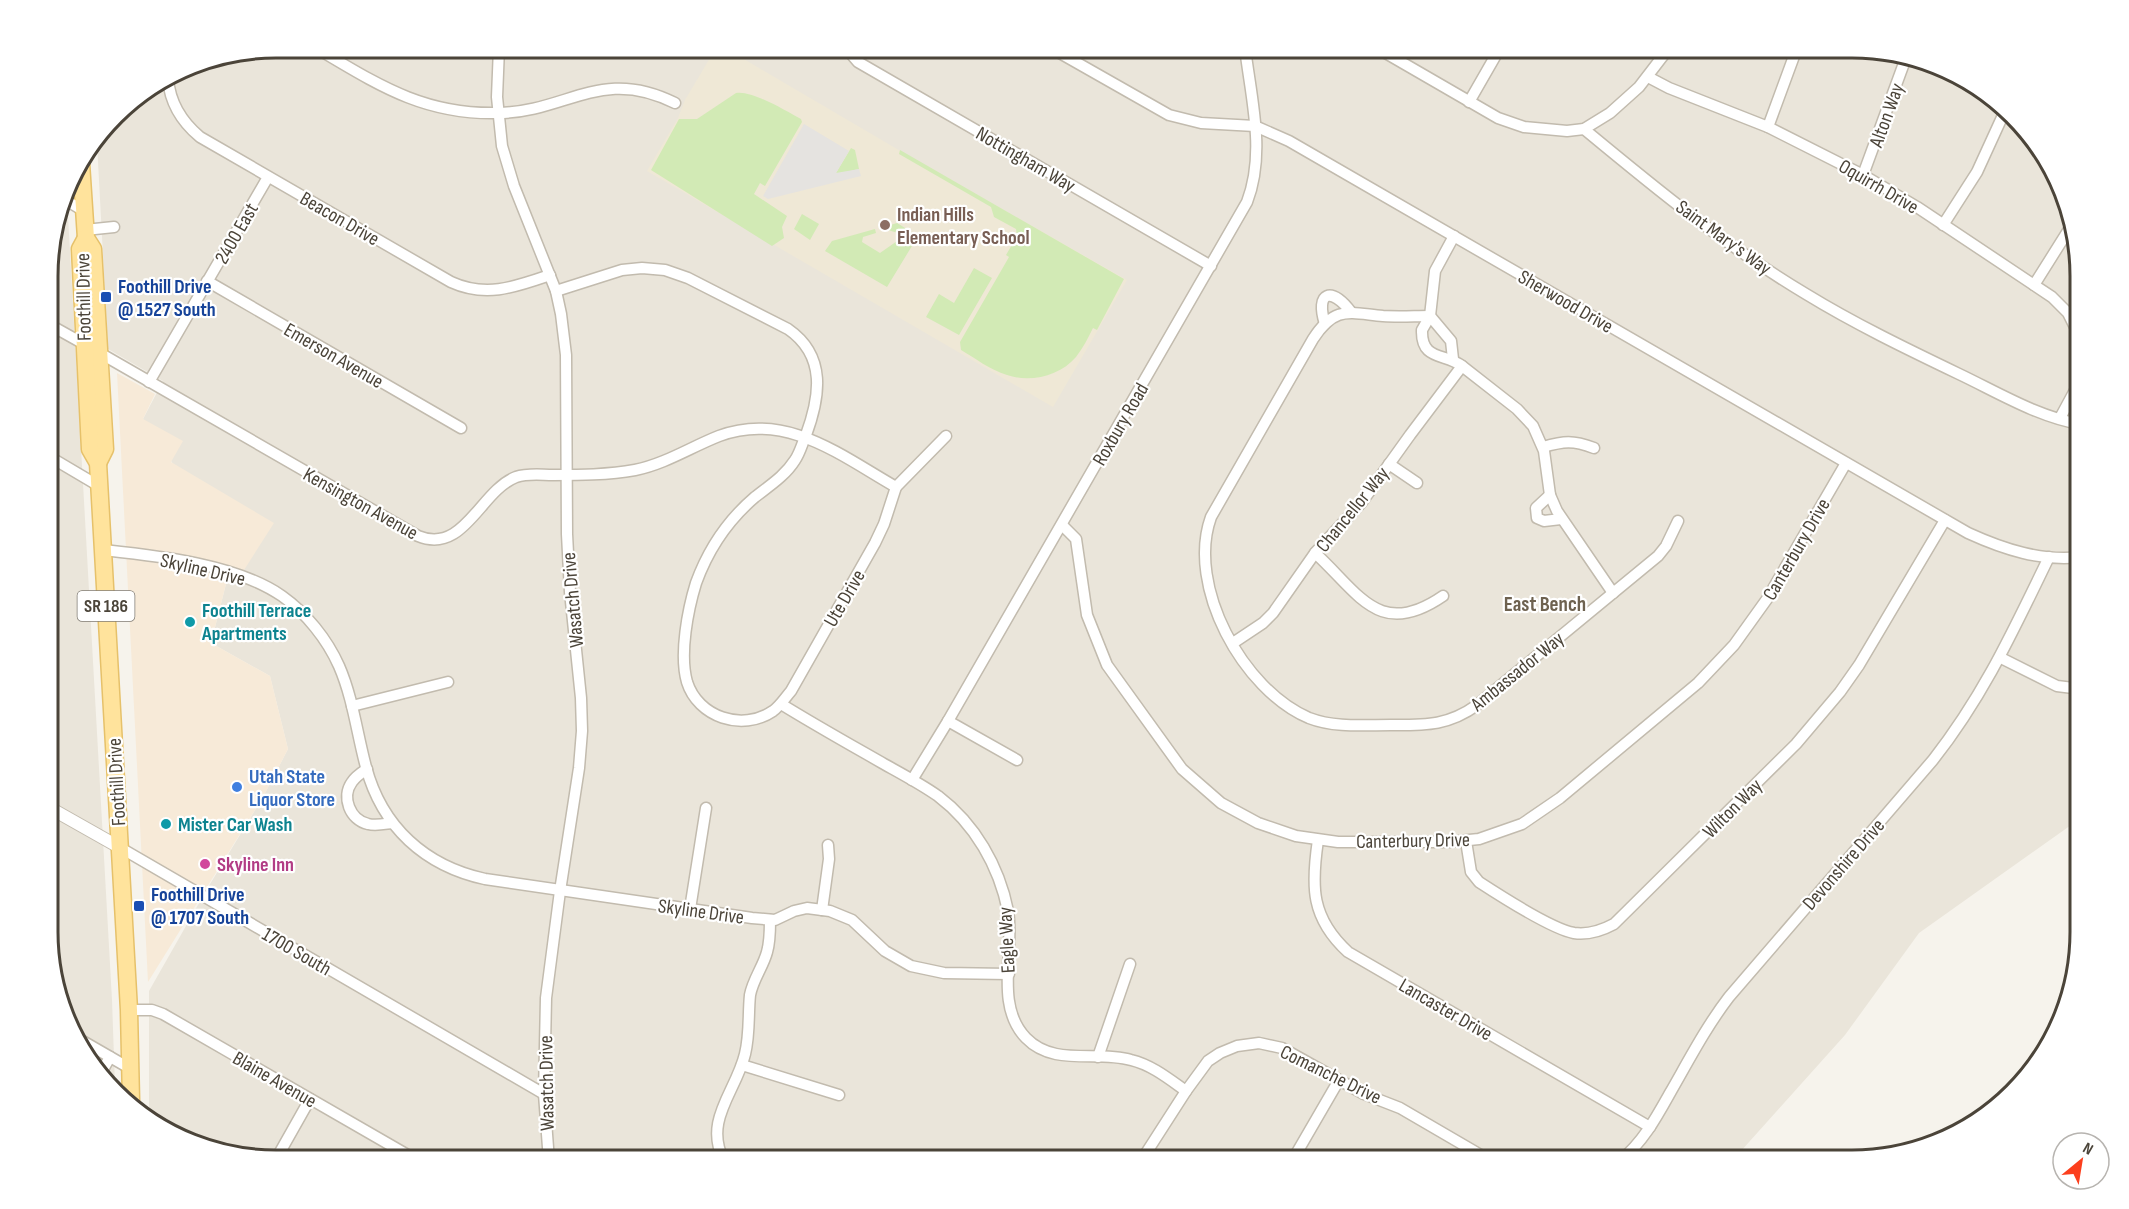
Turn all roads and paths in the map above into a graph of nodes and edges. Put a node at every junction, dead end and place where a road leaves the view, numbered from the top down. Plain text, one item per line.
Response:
1 (333, 58) edge
2 (498, 58) edge
3 (855, 58) edge
4 (1069, 58) edge
5 (1246, 58) edge
6 (1394, 58) edge
7 (1494, 58) edge
8 (1662, 58) edge
9 (1793, 58) edge
10 (1903, 65) edge
11 (1648, 77) junction
12 (169, 88) edge
13 (1469, 102) junction
14 (675, 103) dead end
15 (498, 113) junction
16 (2002, 118) edge
17 (1255, 126) junction
18 (1768, 128) junction
19 (1584, 129) junction
20 (1863, 175) junction
21 (268, 177) junction
22 (82, 178) edge
23 (71, 204) edge
24 (84, 211) junction
25 (1943, 225) junction
26 (114, 227) dead end
27 (85, 234) junction
28 (2066, 234) edge
29 (1454, 236) junction
30 (1211, 266) junction
31 (550, 275) junction
32 (207, 281) junction
33 (2034, 285) junction
34 (556, 291) junction
35 (1351, 312) junction
36 (1430, 316) junction
37 (2070, 318) edge
38 (1325, 324) junction
39 (58, 329) edge
40 (91, 348) junction
41 (1458, 363) junction
42 (149, 382) junction
43 (2070, 400) edge
44 (2060, 418) junction
45 (2070, 421) edge
46 (461, 428) dead end
47 (946, 436) dead end
48 (805, 437) junction
49 (1543, 447) junction
50 (1594, 448) dead end
51 (58, 463) edge
52 (1846, 463) junction
53 (1389, 464) junction
54 (566, 475) junction
55 (1417, 483) dead end
56 (99, 486) junction
57 (896, 487) junction
58 (1550, 495) junction
59 (1561, 519) junction
60 (1945, 520) junction
61 (1678, 521) dead end
62 (1062, 525) junction
63 (103, 550) junction
64 (1316, 553) junction
65 (2049, 557) junction
66 (2070, 557) edge
67 (1613, 593) junction
68 (1443, 596) dead end
69 (1233, 643) junction
70 (2001, 658) junction
71 (448, 682) dead end
72 (2070, 688) edge
73 (781, 704) junction
74 (351, 706) junction
75 (948, 721) junction
76 (1017, 760) dead end
77 (367, 769) junction
78 (912, 780) junction
79 (706, 808) dead end
80 (58, 812) edge
81 (392, 823) junction
82 (1318, 840) junction
83 (1466, 841) junction
84 (828, 845) dead end
85 (119, 847) junction
86 (560, 891) junction
87 (690, 909) junction
88 (822, 910) junction
89 (770, 920) junction
90 (1130, 964) dead end
91 (1009, 974) junction
92 (129, 1010) junction
93 (91, 1046) edge
94 (110, 1057) junction
95 (1098, 1057) junction
96 (742, 1065) junction
97 (105, 1066) edge
98 (131, 1069) junction
99 (1339, 1080) junction
100 (1186, 1091) junction
101 (131, 1094) edge
102 (544, 1094) junction
103 (839, 1095) dead end
104 (310, 1099) junction
105 (1650, 1127) junction
106 (281, 1150) edge
107 (399, 1150) edge
108 (548, 1150) edge
109 (720, 1150) edge
110 (1148, 1150) edge
111 (1298, 1150) edge
112 (1472, 1150) edge
113 (1631, 1150) edge

1 - 15 street
2 - 15 street, Wasatch Drive
3 - 30 street, Nottingham Way
4 - 17 street, Sherwood Drive
5 - 17 street, Roxbury Road
6 - 13 street
7 - 13 street
8 - 11 street
9 - 18 street
10 - 20 street, Alton Way
11 - 18 street, Oquirrh Drive
11 - 19 street
12 - 21 street, Beacon Drive
13 - 19 street
14 - 15 street
15 - 31 street, Wasatch Drive
16 - 25 street
17 - 29 street, Sherwood Drive
17 - 30 street, Roxbury Road
18 - 20 street, Oquirrh Drive
19 - 44 street, Saint Mary's Way
20 - 25 street, Oquirrh Drive
21 - 31 street, Beacon Drive
21 - 32 street, 2400 East
22 - 24 main road, Foothill Drive / SR 186
23 - 24 street
24 - 27 main road, Foothill Drive / SR 186
25 - 33 street, Oquirrh Drive
26 - 27 street, Foothill Drive
27 - 40 main road, Foothill Drive / SR 186
28 - 33 street
29 - 36 street
29 - 52 street, Sherwood Drive
30 - 62 street, Roxbury Road
31 - 34 street, Wasatch Drive
32 - 42 street, 2400 East
32 - 46 street, Emerson Avenue
33 - 37 street, Oquirrh Drive
34 - 48 street
34 - 54 street, Wasatch Drive
35 - 36 street
35 - 38 street, Ambassador Way
35 - 38 street
36 - 41 street
36 - 41 street
38 - 69 street, Ambassador Way
39 - 40 street, Kensington Avenue
40 - 42 street, Kensington Avenue
40 - 56 main road, Foothill Drive / SR 186
41 - 49 street
41 - 53 street, Chancellor Way
42 - 54 street, Kensington Avenue
43 - 44 street
44 - 45 street, Saint Mary's Way
47 - 57 street
48 - 54 street, Kensington Avenue
48 - 57 street, Kensington Avenue
48 - 73 street
49 - 50 street
49 - 58 street
51 - 56 street
52 - 60 street, Sherwood Drive
52 - 83 street, Canterbury Drive
53 - 55 street
53 - 64 street, Chancellor Way
54 - 86 street, Wasatch Drive
56 - 63 main road, Foothill Drive / SR 186
57 - 73 street, Ute Drive
58 - 59 street
58 - 59 street
59 - 67 street
60 - 65 street, Sherwood Drive
60 - 83 street, Wilton Way
61 - 67 street, Ambassador Way
62 - 75 street, Roxbury Road
62 - 82 street, Canterbury Drive
63 - 74 street, Skyline Drive
63 - 85 main road, Foothill Drive / SR 186
64 - 68 street
64 - 69 street, Chancellor Way
65 - 66 street, Sherwood Drive
65 - 70 street, Devonshire Drive
67 - 69 street, Ambassador Way
70 - 72 street
70 - 105 street, Devonshire Drive
71 - 74 street
73 - 78 street, Eagle Way
74 - 77 street, Skyline Drive
75 - 76 street
75 - 78 street, Roxbury Road
77 - 81 street, Skyline Drive
77 - 81 street
78 - 91 street, Eagle Way
79 - 87 street
80 - 85 street, 1700 South
81 - 86 street, Skyline Drive
82 - 83 street, Canterbury Drive
82 - 105 street, Lancaster Drive
84 - 88 street
85 - 92 main road, Foothill Drive / SR 186
85 - 102 street, 1700 South
86 - 87 street, Skyline Drive
86 - 102 street, Wasatch Drive
87 - 89 street, Skyline Drive
88 - 89 street, Skyline Drive
88 - 91 street, Skyline Drive
89 - 96 street
90 - 95 street
91 - 95 street, Eagle Way
92 - 98 main road, Foothill Drive / SR 186
92 - 104 street, Blaine Avenue
93 - 94 street
94 - 97 street
94 - 98 street
95 - 100 street, Eagle Way
96 - 103 street
96 - 109 street
98 - 101 main road, Foothill Drive / SR 186
99 - 100 street, Comanche Drive
99 - 111 street
99 - 112 street, Comanche Drive
100 - 110 street, Comanche Drive
102 - 108 street, Wasatch Drive
104 - 106 street
104 - 107 street, Blaine Avenue
105 - 113 street, Devonshire Drive

